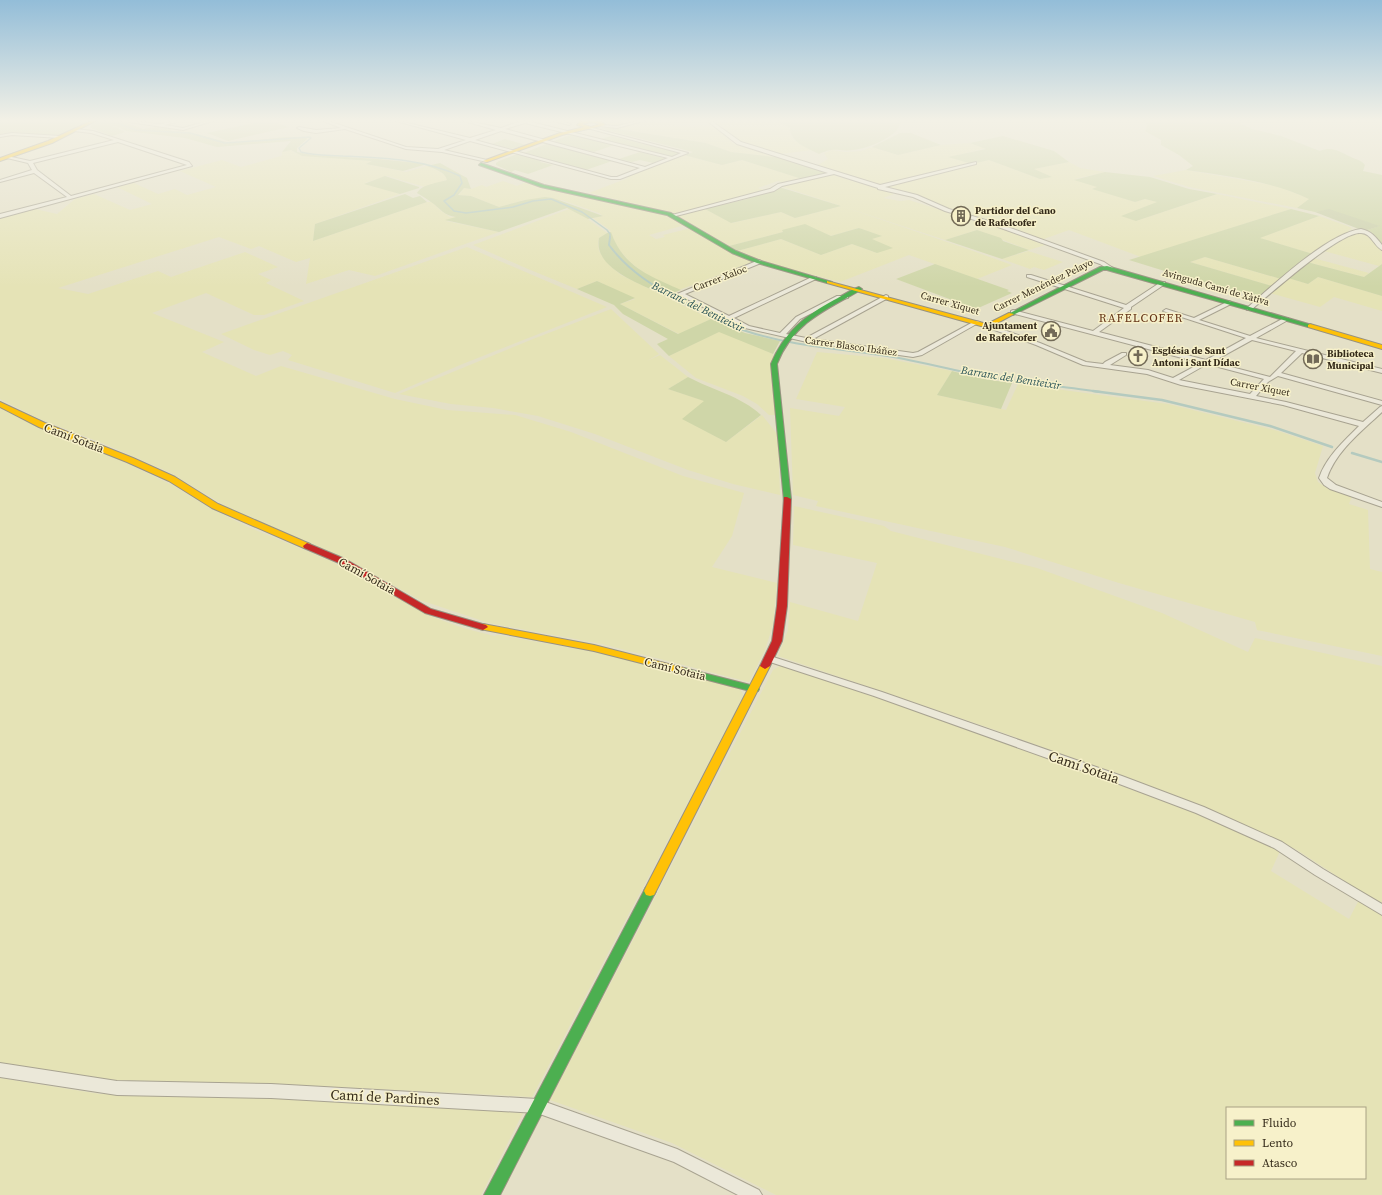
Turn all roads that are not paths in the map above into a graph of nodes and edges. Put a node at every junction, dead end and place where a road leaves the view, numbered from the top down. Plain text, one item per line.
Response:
1 (18, 176) edge
2 (41, 176) edge
3 (153, 176) edge
4 (515, 176) edge
5 (601, 176) edge
6 (622, 176) edge
7 (822, 176) edge
8 (842, 176) edge
9 (922, 176) edge
10 (0, 181) edge
11 (880, 188) junction
12 (70, 198) junction
13 (0, 216) edge
14 (674, 216) junction
15 (1382, 248) edge
16 (759, 262) junction
17 (1110, 268) junction
18 (1029, 276) dead end
19 (814, 278) junction
20 (1164, 283) junction
21 (1065, 288) junction
22 (859, 289) junction
23 (681, 293) joint
24 (886, 297) junction
25 (1229, 302) junction
26 (1125, 308) junction
27 (1250, 309) junction
28 (1166, 311) dead end
29 (1013, 312) junction
30 (729, 318) junction
31 (1286, 319) junction
32 (1194, 320) junction
33 (977, 322) junction
34 (988, 326) junction
35 (1094, 333) junction
36 (785, 338) junction
37 (1251, 338) junction
38 (807, 340) junction
39 (1380, 345) edge
40 (1300, 351) junction
41 (1124, 354) dead end
42 (1205, 363) junction
43 (1106, 367) junction
44 (1382, 371) edge
45 (1277, 374) junction
46 (1174, 380) junction
47 (1271, 380) junction
48 (1250, 397) junction
49 (1382, 403) edge
50 (0, 404) edge
51 (1382, 408) edge
52 (1365, 424) junction
53 (1382, 505) edge
54 (770, 658) junction
55 (754, 689) junction
56 (1382, 910) edge
57 (0, 1070) edge
58 (537, 1106) junction
59 (492, 1195) edge
60 (754, 1195) edge

1 - 10 street
2 - 12 street
3 - 12 street
4 - 14 main road, Carrer Xiquet
5 - 6 street
7 - 14 street
8 - 11 street, Avinguda Camí de Xàtiva
9 - 11 street
11 - 17 street, Avinguda Camí de Xàtiva
12 - 13 street
14 - 16 main road, Carrer Xiquet
15 - 27 street
16 - 19 main road, Carrer Xiquet
16 - 23 street, Carrer Xaloc
17 - 20 main road, Avinguda Camí de Xàtiva
17 - 21 main road, Carrer Menéndez Pelayo
18 - 21 street
19 - 22 main road, Carrer Xiquet
19 - 30 street
20 - 25 main road, Avinguda Camí de Xàtiva
20 - 26 street
21 - 26 street
21 - 29 main road, Carrer Menéndez Pelayo
22 - 24 main road, Carrer Xiquet
22 - 36 main road
23 - 30 street, Carrer Blasco Ibáñez
24 - 33 main road, Carrer Xiquet
24 - 38 street
25 - 27 main road, Avinguda Camí de Xàtiva
25 - 32 street
26 - 35 street
27 - 31 main road, Avinguda Camí de Xàtiva
28 - 32 street
29 - 34 main road, Carrer Menéndez Pelayo
29 - 35 street
30 - 36 street, Carrer Blasco Ibáñez
31 - 37 street
31 - 39 main road, Avinguda Camí de Xàtiva
32 - 37 street
33 - 34 main road, Carrer Xiquet
33 - 38 street, Carrer Blasco Ibáñez
34 - 43 street, Carrer Xiquet
35 - 42 street
36 - 38 street, Carrer Blasco Ibáñez
36 - 54 main road
37 - 40 street
37 - 42 street
40 - 44 street
40 - 45 street
41 - 43 street
42 - 46 street
42 - 47 street
43 - 46 street, Carrer Xiquet
45 - 47 street
45 - 49 street
46 - 48 street, Carrer Xiquet
47 - 48 street
48 - 52 street, Carrer Xiquet
50 - 55 main road, Camí Sotaia
51 - 52 street
52 - 53 street
54 - 55 main road
54 - 56 street, Camí Sotaia
55 - 58 main road
57 - 58 street, Camí de Pardines
58 - 59 main road
58 - 60 street, Camí de Pardines

